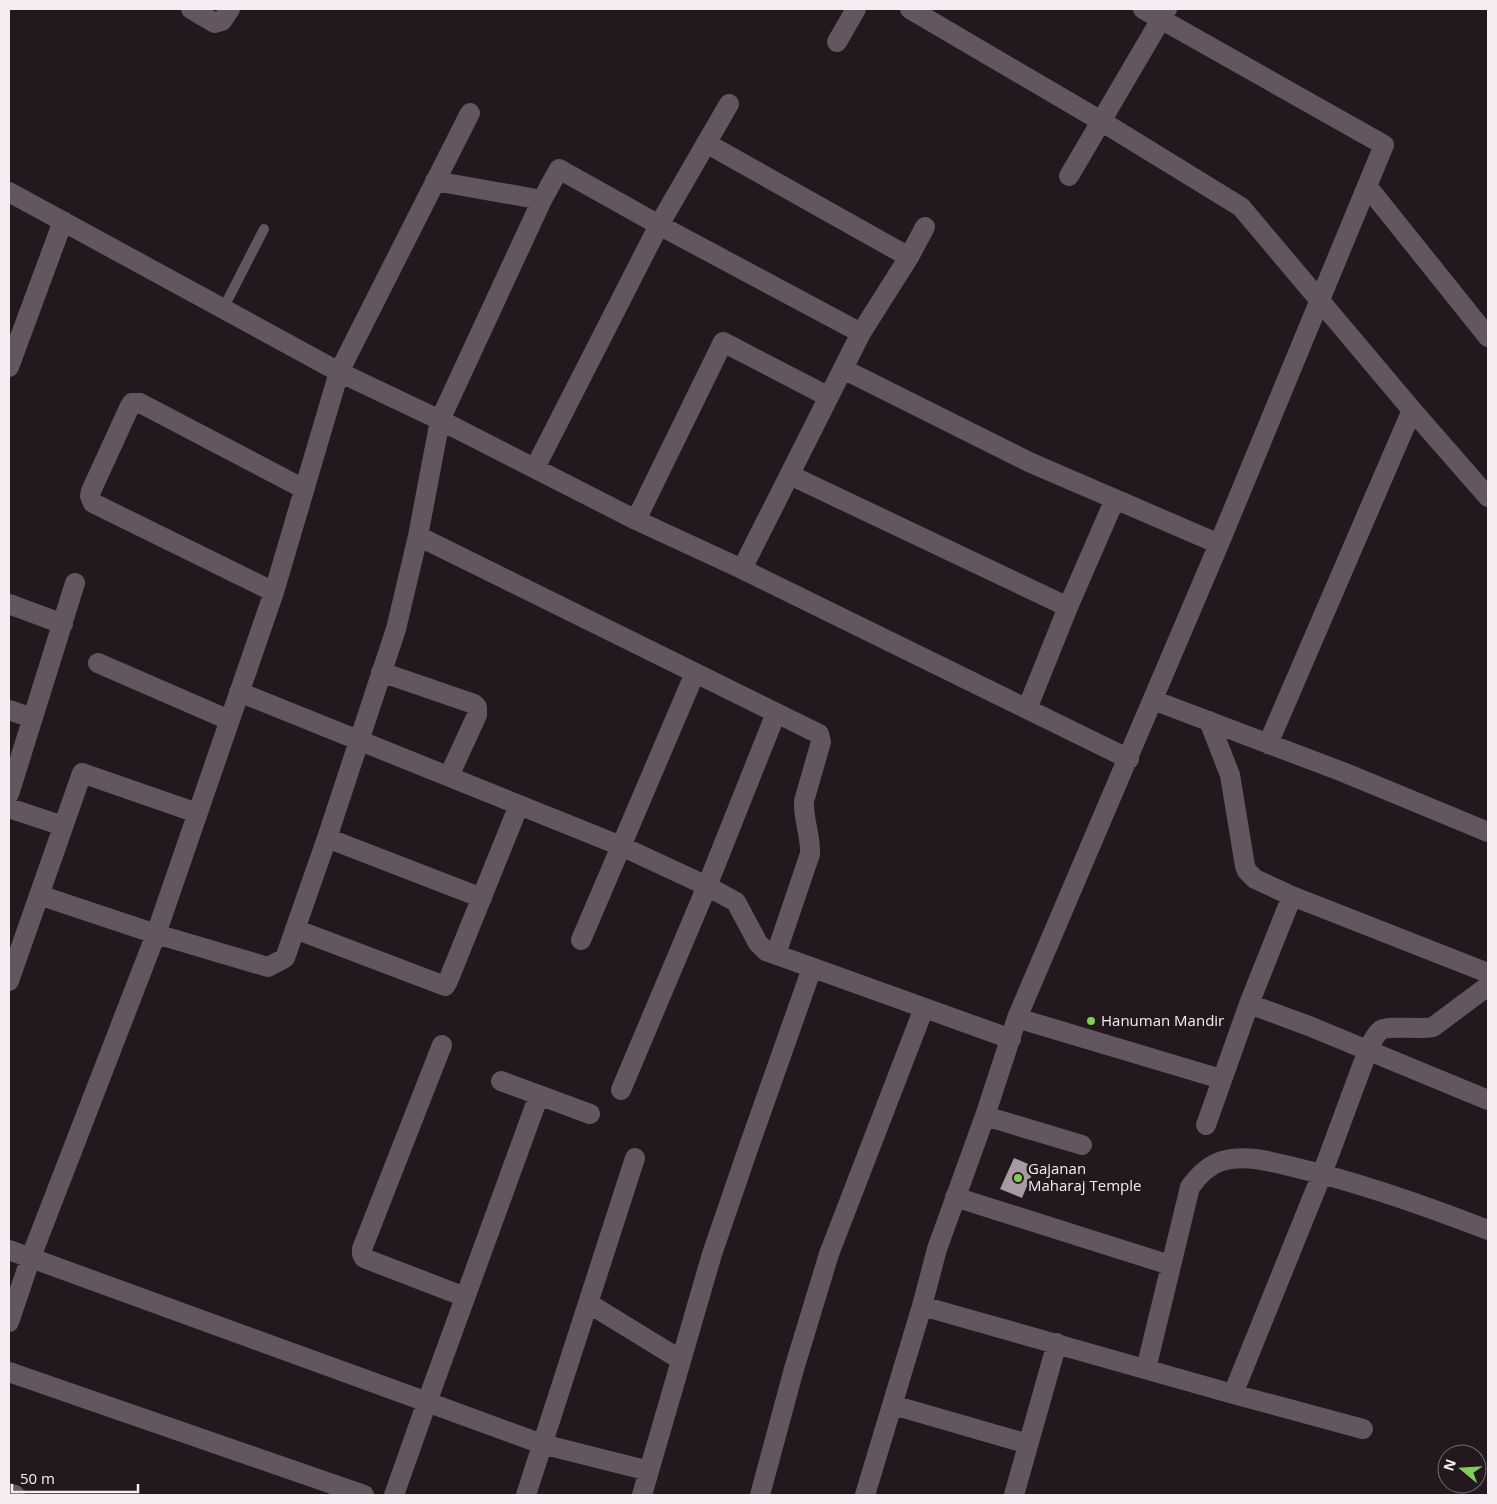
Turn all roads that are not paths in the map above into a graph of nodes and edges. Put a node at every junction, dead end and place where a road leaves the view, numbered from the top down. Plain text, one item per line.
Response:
1 (191, 9) edge
2 (230, 9) edge
3 (856, 9) edge
4 (910, 9) edge
5 (1143, 9) edge
6 (1164, 14) edge
7 (837, 42) dead end
8 (729, 104) dead end
9 (470, 113) dead end
10 (1101, 121) junction
11 (706, 143) junction
12 (1068, 176) dead end
13 (435, 181) junction
14 (1367, 186) junction
15 (9, 192) edge
16 (542, 200) junction
17 (63, 221) junction
18 (659, 225) junction
19 (925, 227) dead end
20 (264, 228) dead end
21 (909, 257) junction
22 (1321, 300) junction
23 (223, 309) junction
24 (861, 333) junction
25 (1488, 337) edge
26 (9, 367) edge
27 (843, 369) junction
28 (339, 372) junction
29 (828, 397) junction
30 (1412, 410) junction
31 (440, 420) junction
32 (534, 468) junction
33 (790, 475) junction
34 (304, 489) junction
35 (1488, 497) edge
36 (1115, 499) junction
37 (636, 520) junction
38 (418, 536) junction
39 (1219, 544) junction
40 (742, 569) junction
41 (74, 584) dead end
42 (274, 592) junction
43 (9, 604) edge
44 (1068, 607) junction
45 (63, 624) junction
46 (98, 662) dead end
47 (381, 672) junction
48 (695, 673) junction
49 (239, 692) junction
50 (1153, 700) junction
51 (1027, 709) junction
52 (9, 710) edge
53 (776, 713) junction
54 (32, 718) junction
55 (229, 720) junction
56 (1208, 721) junction
57 (358, 740) junction
58 (1268, 744) junction
59 (1129, 758) junction
60 (449, 776) junction
61 (9, 794) edge
62 (519, 805) junction
63 (9, 808) edge
64 (197, 813) junction
65 (63, 826) junction
66 (1488, 832) edge
67 (327, 838) junction
68 (621, 846) junction
69 (707, 886) junction
70 (38, 895) junction
71 (1292, 896) junction
72 (482, 898) junction
73 (295, 929) junction
74 (156, 934) junction
75 (581, 940) dead end
76 (776, 954) junction
77 (812, 968) junction
78 (1488, 973) edge
79 (9, 981) edge
80 (1488, 986) edge
81 (1249, 1004) junction
82 (924, 1008) junction
83 (1018, 1018) junction
84 (1011, 1039) junction
85 (442, 1045) dead end
86 (1368, 1050) junction
87 (1222, 1079) junction
88 (501, 1081) dead end
89 (621, 1090) dead end
90 (539, 1095) junction
91 (1488, 1100) edge
92 (590, 1114) dead end
93 (985, 1116) junction
94 (1206, 1125) dead end
95 (1082, 1145) dead end
96 (635, 1158) dead end
97 (1322, 1174) junction
98 (955, 1198) junction
99 (1488, 1230) edge
100 (9, 1250) edge
101 (31, 1257) junction
102 (1170, 1265) junction
103 (465, 1297) junction
104 (588, 1303) junction
105 (922, 1306) junction
106 (9, 1322) edge
107 (1057, 1343) junction
108 (681, 1360) junction
109 (1146, 1369) junction
110 (9, 1372) edge
111 (1233, 1394) junction
112 (427, 1402) junction
113 (893, 1405) junction
114 (1363, 1429) dead end
115 (542, 1444) junction
116 (1028, 1444) junction
117 (649, 1471) junction
118 (9, 1493) edge
119 (15, 1495) edge
120 (364, 1495) edge
121 (394, 1495) edge
122 (526, 1495) edge
123 (642, 1495) edge
124 (760, 1495) edge
125 (865, 1495) edge
126 (1014, 1495) edge

1 - 2 street
3 - 7 street
4 - 10 street
5 - 6 street
6 - 10 street
6 - 14 street
8 - 11 street
9 - 13 street
10 - 12 street
10 - 22 street
11 - 18 street
11 - 21 street
13 - 16 street
13 - 28 street
14 - 22 street
14 - 25 street
15 - 17 street
16 - 18 street
16 - 31 street
17 - 23 street
17 - 26 street
18 - 24 street
18 - 32 street
19 - 21 street
20 - 23 lane
21 - 24 street
22 - 30 street
22 - 39 street
23 - 28 street
24 - 27 street
27 - 29 street
27 - 36 street
28 - 31 street
28 - 34 street
29 - 33 street
29 - 37 street
30 - 35 street
30 - 58 street
31 - 32 street
31 - 38 street
32 - 37 street
33 - 40 street
33 - 44 street
34 - 42 street
34 - 42 street
36 - 39 street
36 - 44 street
37 - 40 street
38 - 47 street
38 - 48 street
39 - 50 street
40 - 51 street
41 - 45 street
42 - 49 street
43 - 45 street
44 - 51 street
45 - 54 street
46 - 55 street
47 - 57 street
47 - 60 street
48 - 53 street
48 - 68 street
49 - 55 street
49 - 57 street
50 - 56 street
50 - 59 street
51 - 59 street
52 - 54 street
53 - 69 street
53 - 76 street
54 - 61 street
55 - 64 street
56 - 58 street
56 - 71 street
57 - 60 street
57 - 67 street
58 - 66 street
59 - 83 street
60 - 62 street
62 - 68 street
62 - 72 street
63 - 65 street
64 - 65 street
64 - 74 street
65 - 70 street
67 - 72 street
67 - 73 street
68 - 69 street
68 - 75 street
69 - 76 street
69 - 89 street
70 - 74 street
70 - 79 street
71 - 78 street
71 - 81 street
72 - 73 street
73 - 74 street
74 - 101 street
76 - 77 street
77 - 82 street
77 - 108 street
80 - 86 street
81 - 86 street
81 - 87 street
82 - 84 street
82 - 124 street
83 - 84 street
83 - 87 street
84 - 93 street
85 - 103 street
86 - 91 street
86 - 97 street
87 - 94 street
88 - 90 street
90 - 92 street
90 - 103 street
93 - 95 street
93 - 98 street
96 - 104 street
97 - 99 street
97 - 102 street
97 - 111 street
98 - 102 street
98 - 105 street
100 - 101 street
101 - 106 street
101 - 112 street
102 - 109 street
103 - 112 street
104 - 108 street
104 - 115 street
105 - 107 street
105 - 113 street
107 - 109 street
107 - 116 street
108 - 117 street
109 - 111 street
110 - 120 street
111 - 114 street
112 - 115 street
112 - 121 street
113 - 116 street
113 - 125 street
115 - 117 street
115 - 122 street
116 - 126 street
117 - 123 street
118 - 119 street

